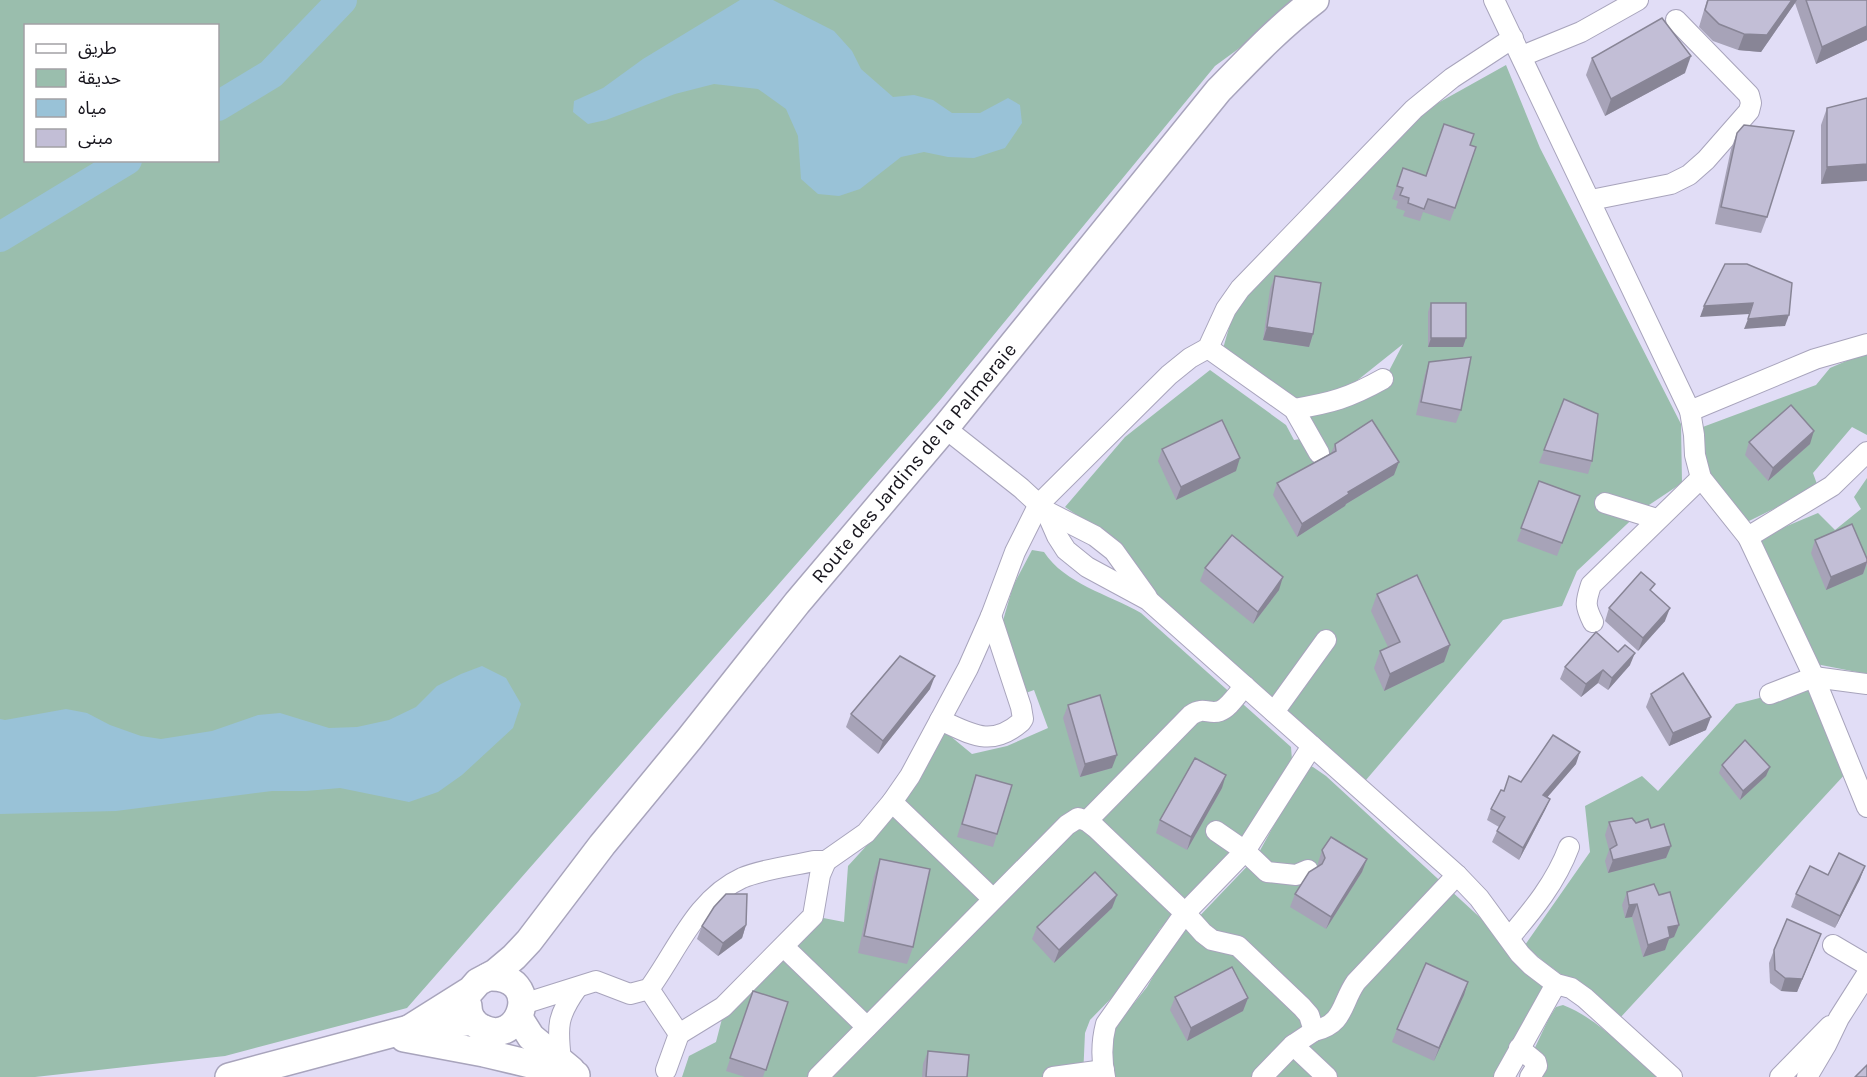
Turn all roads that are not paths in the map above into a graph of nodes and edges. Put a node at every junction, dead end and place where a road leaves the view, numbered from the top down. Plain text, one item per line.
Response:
1 (1315, 0) edge
2 (1494, 0) edge
3 (1638, 0) edge
4 (1676, 20) dead end
5 (1514, 38) junction
6 (1522, 56) junction
7 (1591, 200) junction
8 (1867, 344) edge
9 (1208, 348) junction
10 (1383, 379) dead end
11 (1294, 409) junction
12 (1690, 411) junction
13 (945, 428) junction
14 (1867, 452) edge
15 (1319, 453) dead end
16 (1701, 478) junction
17 (1605, 503) dead end
18 (1043, 507) junction
19 (1657, 519) junction
20 (1748, 537) junction
21 (1148, 600) junction
22 (991, 616) junction
23 (1593, 622) dead end
24 (1326, 640) dead end
25 (1814, 677) junction
26 (1867, 684) edge
27 (1245, 686) junction
28 (1770, 694) dead end
29 (1274, 712) junction
30 (940, 720) junction
31 (1312, 746) junction
32 (892, 802) junction
33 (1867, 807) edge
34 (1087, 821) junction
35 (1216, 831) dead end
36 (1569, 847) dead end
37 (1245, 851) junction
38 (826, 861) junction
39 (1308, 870) edge
40 (1456, 875) junction
41 (993, 899) junction
42 (1185, 913) junction
43 (1509, 938) junction
44 (529, 941) junction
45 (1833, 945) dead end
46 (784, 947) junction
47 (1867, 965) edge
48 (1867, 974) edge
49 (480, 984) junction
50 (1556, 984) junction
51 (577, 988) junction
52 (649, 989) junction
53 (515, 1010) junction
54 (1839, 1018) junction
55 (473, 1021) junction
56 (867, 1027) junction
57 (1314, 1031) junction
58 (397, 1032) junction
59 (679, 1034) junction
60 (1293, 1045) junction
61 (1519, 1048) junction
62 (573, 1070) edge
63 (666, 1070) dead end
64 (1104, 1074) edge
65 (230, 1077) edge
66 (818, 1077) edge
67 (1053, 1077) edge
68 (1262, 1077) edge
69 (1327, 1077) edge
70 (1504, 1077) edge
71 (1530, 1077) edge
72 (1672, 1077) edge
73 (1780, 1077) edge
74 (1807, 1077) edge

1 - 13 street, Route des Jardins de la Palmeraie
2 - 5 street
3 - 6 street
4 - 7 street
5 - 6 street
5 - 9 street
6 - 7 street
7 - 12 street
8 - 12 street
9 - 11 street
9 - 18 street
10 - 11 street
11 - 15 street
12 - 16 street
13 - 18 street
13 - 44 street, Route des Jardins de la Palmeraie
14 - 20 street
16 - 19 street
16 - 20 street
17 - 19 street
18 - 21 street
18 - 21 street
18 - 22 street
19 - 23 street
20 - 25 street
21 - 27 street
22 - 30 street
22 - 30 street
24 - 29 street
25 - 26 street
25 - 28 street
25 - 33 street
27 - 29 street
27 - 34 street
29 - 31 street
30 - 32 street
31 - 37 street
31 - 40 street
32 - 38 street
32 - 41 street
34 - 41 street
34 - 42 street
35 - 37 street
36 - 43 street
37 - 39 street
37 - 42 street
38 - 46 street
38 - 52 street
40 - 43 street
40 - 57 street
41 - 56 street
42 - 57 street
42 - 64 street
43 - 50 street
44 - 49 street, Route des Jardins de la Palmeraie
44 - 53 street, Route des Jardins de la Palmeraie
45 - 47 street
46 - 56 street
46 - 59 street
48 - 54 street
49 - 53 street
49 - 55 street
49 - 58 street, Route des Jardins de la Palmeraie
50 - 61 street
50 - 72 street
51 - 52 street
51 - 53 street
51 - 62 street
52 - 59 street
53 - 55 street, Route des Jardins de la Palmeraie
53 - 62 street
54 - 73 street
54 - 74 street
55 - 58 street, Route des Jardins de la Palmeraie
56 - 66 street
57 - 60 street
58 - 62 street
58 - 65 street, Route des Jardins de la Palmeraie
59 - 63 street
60 - 68 street
60 - 69 street
61 - 70 street
61 - 71 street
64 - 67 street

